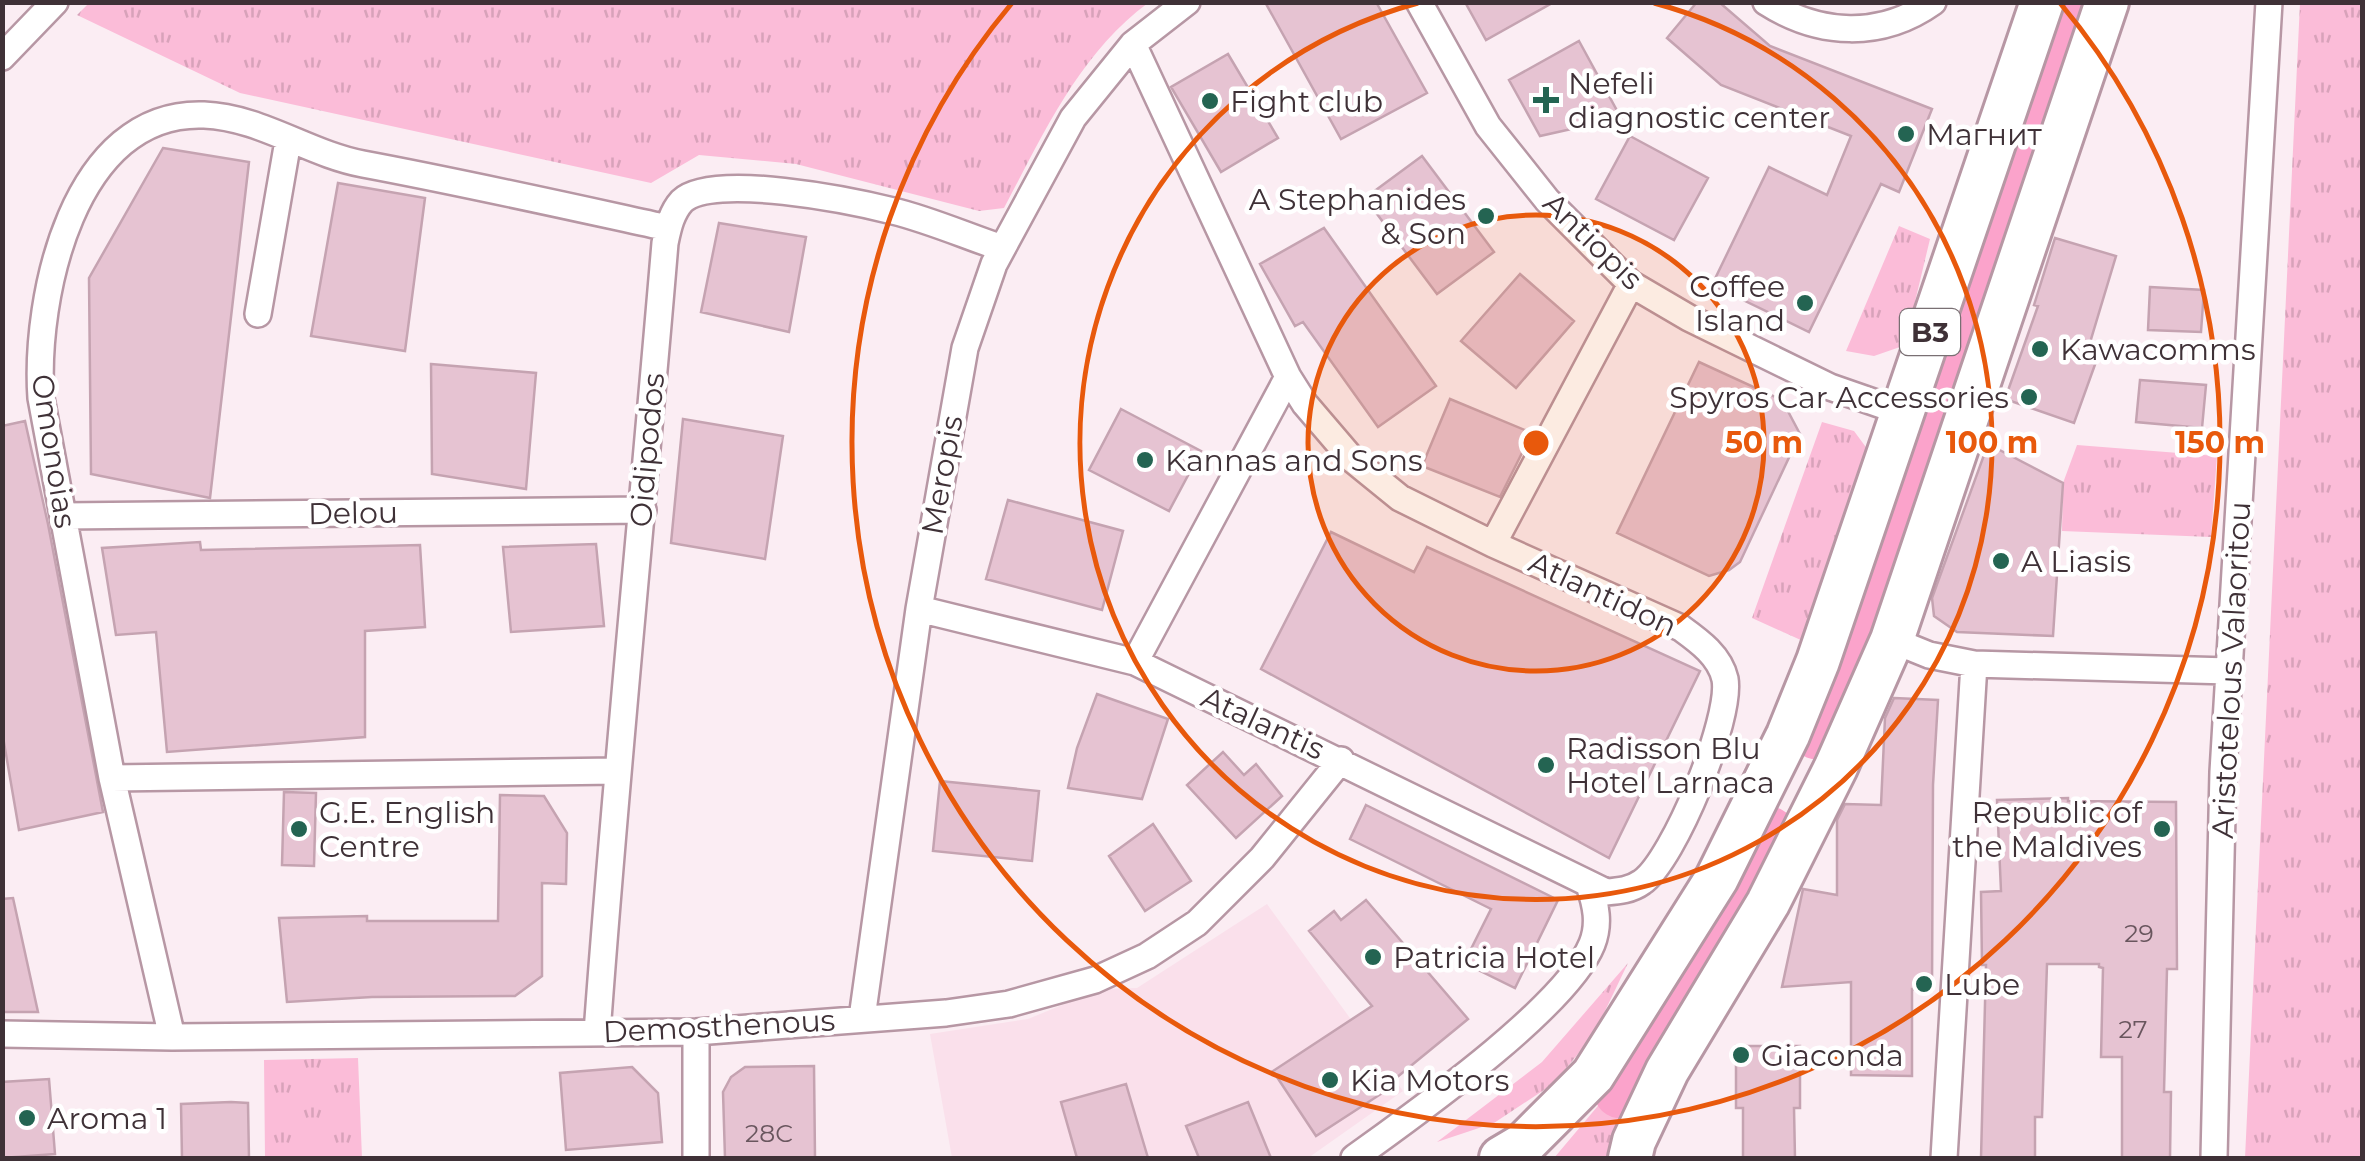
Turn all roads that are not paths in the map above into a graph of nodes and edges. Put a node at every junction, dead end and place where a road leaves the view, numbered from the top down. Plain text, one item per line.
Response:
1 (55, 2) edge
2 (1187, 2) edge
3 (1419, 2) edge
4 (1766, 2) edge
5 (1933, 2) edge
6 (2042, 2) edge
7 (2107, 2) edge
8 (2269, 2) edge
9 (1133, 44) junction
10 (2, 58) edge
11 (288, 141) junction
12 (668, 228) junction
13 (1002, 248) junction
14 (1631, 284) junction
15 (258, 314) dead end
16 (1288, 377) junction
17 (1902, 412) junction
18 (643, 510) junction
19 (64, 516) junction
20 (1493, 544) junction
21 (919, 609) junction
22 (1892, 640) junction
23 (1135, 662) junction
24 (1974, 664) junction
25 (2230, 671) junction
26 (1341, 760) junction
27 (616, 771) junction
28 (112, 778) junction
29 (1589, 885) junction
30 (862, 1018) junction
31 (696, 1032) junction
32 (597, 1033) junction
33 (2, 1034) edge
34 (172, 1037) junction
35 (696, 1158) edge
36 (1354, 1158) edge
37 (1501, 1158) edge
38 (1630, 1158) edge
39 (1944, 1158) edge
40 (2214, 1158) edge

1 - 10 street
2 - 9 street, Meropis
3 - 14 street, Antiopis
4 - 5 street
6 - 17 main road, B3
7 - 22 main road, B3
8 - 25 street, Aristotelous Valaoritou
9 - 13 street, Meropis
9 - 16 street, Atlantidon
11 - 12 street, Omonoias
11 - 15 street
11 - 19 street, Omonoias
12 - 13 street
12 - 18 street, Oidipodos
13 - 21 street, Meropis
14 - 17 street, Antiopis
14 - 20 street
16 - 20 street, Atlantidon
16 - 23 street
17 - 37 main road, B3
18 - 19 street, Delou
18 - 27 street, Oidipodos
19 - 28 street, Omonoias
20 - 29 street, Atlantidon
21 - 23 street, Atalantis
21 - 30 street, Meropis
22 - 24 street
22 - 38 main road, B3
23 - 26 street, Atalantis
24 - 25 street
24 - 39 street
25 - 40 street, Aristotelous Valaoritou
26 - 29 street, Atalantis
26 - 30 street, Demosthenous
27 - 28 street
27 - 32 street, Oidipodos
28 - 34 street, Omonoias
29 - 36 street
30 - 31 street, Demosthenous
31 - 32 street, Demosthenous
31 - 35 street
32 - 34 street, Demosthenous
33 - 34 street, Demosthenous

